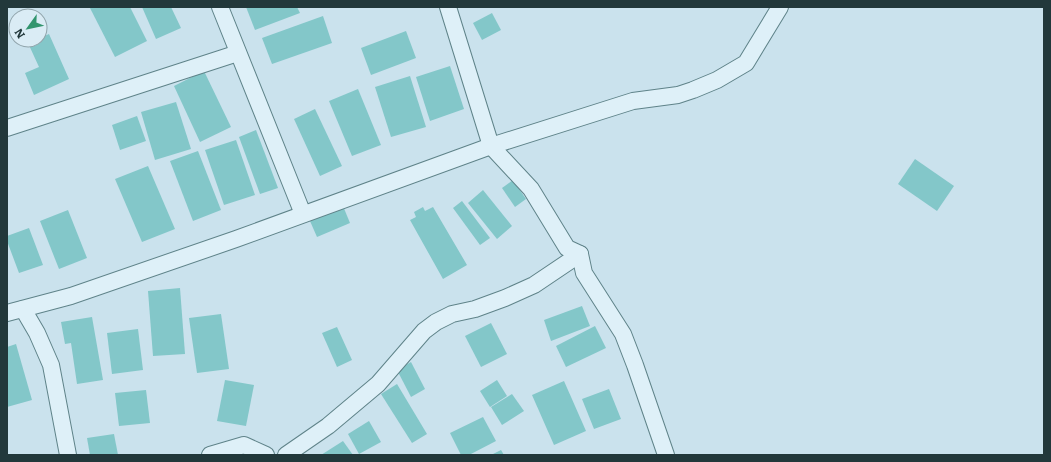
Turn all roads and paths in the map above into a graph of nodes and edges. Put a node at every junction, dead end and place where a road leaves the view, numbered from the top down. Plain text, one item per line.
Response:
1 (220, 7) edge
2 (448, 7) edge
3 (780, 7) edge
4 (238, 53) junction
5 (7, 128) edge
6 (492, 146) junction
7 (303, 214) junction
8 (580, 254) junction
9 (23, 308) junction
10 (7, 313) edge
11 (68, 455) edge
12 (210, 455) edge
13 (266, 455) edge
14 (286, 455) edge
15 (666, 455) edge

1 - 4 street
2 - 6 street
3 - 6 street
4 - 5 street
4 - 7 street
6 - 7 street
6 - 8 street
7 - 9 street
8 - 14 street
8 - 15 street
9 - 10 street
9 - 11 street
12 - 13 street

